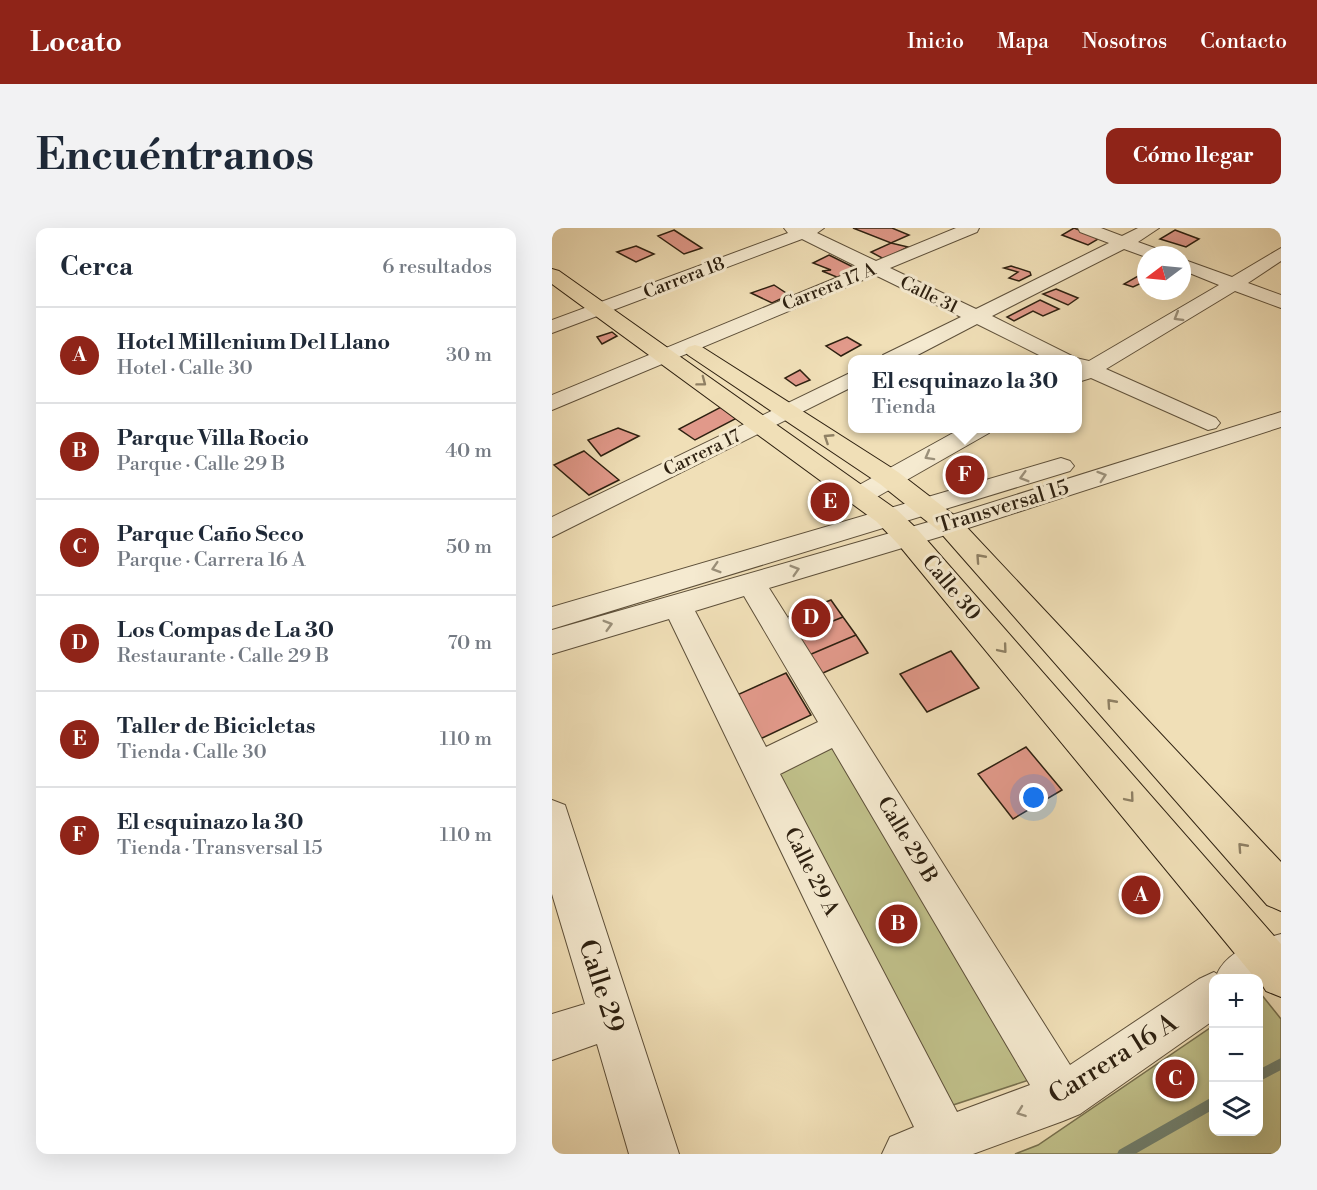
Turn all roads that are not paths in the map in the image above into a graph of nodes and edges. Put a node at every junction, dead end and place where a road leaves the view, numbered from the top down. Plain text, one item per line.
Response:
1 (780, 228) edge
2 (971, 228) edge
3 (1086, 228) edge
4 (1151, 228) edge
5 (804, 230) edge
6 (1124, 242) junction
7 (1137, 247) edge
8 (1281, 253) edge
9 (552, 256) edge
10 (1191, 267) edge
11 (874, 268) junction
12 (552, 275) edge
13 (1234, 284) junction
14 (604, 300) junction
15 (1281, 302) edge
16 (552, 312) edge
17 (976, 317) junction
18 (552, 327) edge
19 (676, 350) junction
20 (901, 355) edge
21 (1056, 355) edge
22 (1082, 369) edge
23 (1082, 370) edge
24 (848, 381) edge
25 (1281, 401) edge
26 (552, 403) edge
27 (788, 412) junction
28 (1281, 419) edge
29 (1208, 423) junction
30 (760, 424) junction
31 (974, 433) edge
32 (890, 478) junction
33 (859, 496) junction
34 (927, 505) junction
35 (949, 525) junction
36 (898, 526) junction
37 (552, 528) edge
38 (751, 583) junction
39 (677, 605) junction
40 (552, 618) edge
41 (552, 642) edge
42 (839, 728) junction
43 (759, 767) junction
44 (552, 817) edge
45 (560, 880) edge
46 (1281, 891) edge
47 (1266, 967) edge
48 (1209, 997) edge
49 (611, 1017) junction
50 (552, 1037) edge
51 (1063, 1097) junction
52 (926, 1147) edge
53 (654, 1154) edge

1 - 14 street, Carrera 18
2 - 11 street, Carrera 17 A
3 - 6 street
4 - 6 street
5 - 11 street, Calle 31
5 - 14 street, Carrera 18
6 - 7 street
6 - 17 street
8 - 13 street
9 - 14 main road, Calle 30
10 - 13 street
11 - 17 street, Calle 31
11 - 19 street, Carrera 17 A
12 - 14 main road, Calle 30
13 - 15 street
13 -> 22 street
14 - 16 street, Carrera 18
14 - 18 street, Carrera 18
14 - 19 main road, Calle 30
17 - 20 street
17 - 21 street, Calle 31
19 - 26 street, Carrera 17 A
19 - 27 main road, Calle 30
19 -> 30 main road, Calle 30
23 - 29 street
24 - 27 street, Carrera 17
25 - 29 street, Transversal 15
27 - 30 street, Carrera 17
32 -> 27 main road, Calle 30
35 -> 28 street, Transversal 15
29 -> 34 street, Transversal 15
30 - 33 main road, Calle 30
30 - 37 street, Carrera 17
31 -> 32 street
32 - 33 street
32 - 34 main road, Calle 30
33 - 36 main road, Calle 30
34 - 35 main road, Calle 30
34 - 36 street, Transversal 15
35 - 36 street, Transversal 15
46 -> 35 main road, Calle 30
38 -> 36 street, Transversal 15
36 -> 40 street, Transversal 15
36 -> 47 main road, Calle 30
38 - 39 street, Transversal 15
38 - 42 street, Calle 29 B
41 -> 39 street, Transversal 15
39 - 43 street, Calle 29 A
42 - 43 street
42 - 51 street, Calle 29 B
43 - 52 street, Calle 29 A
44 - 45 street, Calle 29
45 - 49 street, Calle 29
48 - 51 street, Carrera 16 A
49 - 50 street
49 - 53 street, Calle 29
51 -> 52 street, Carrera 16 A

